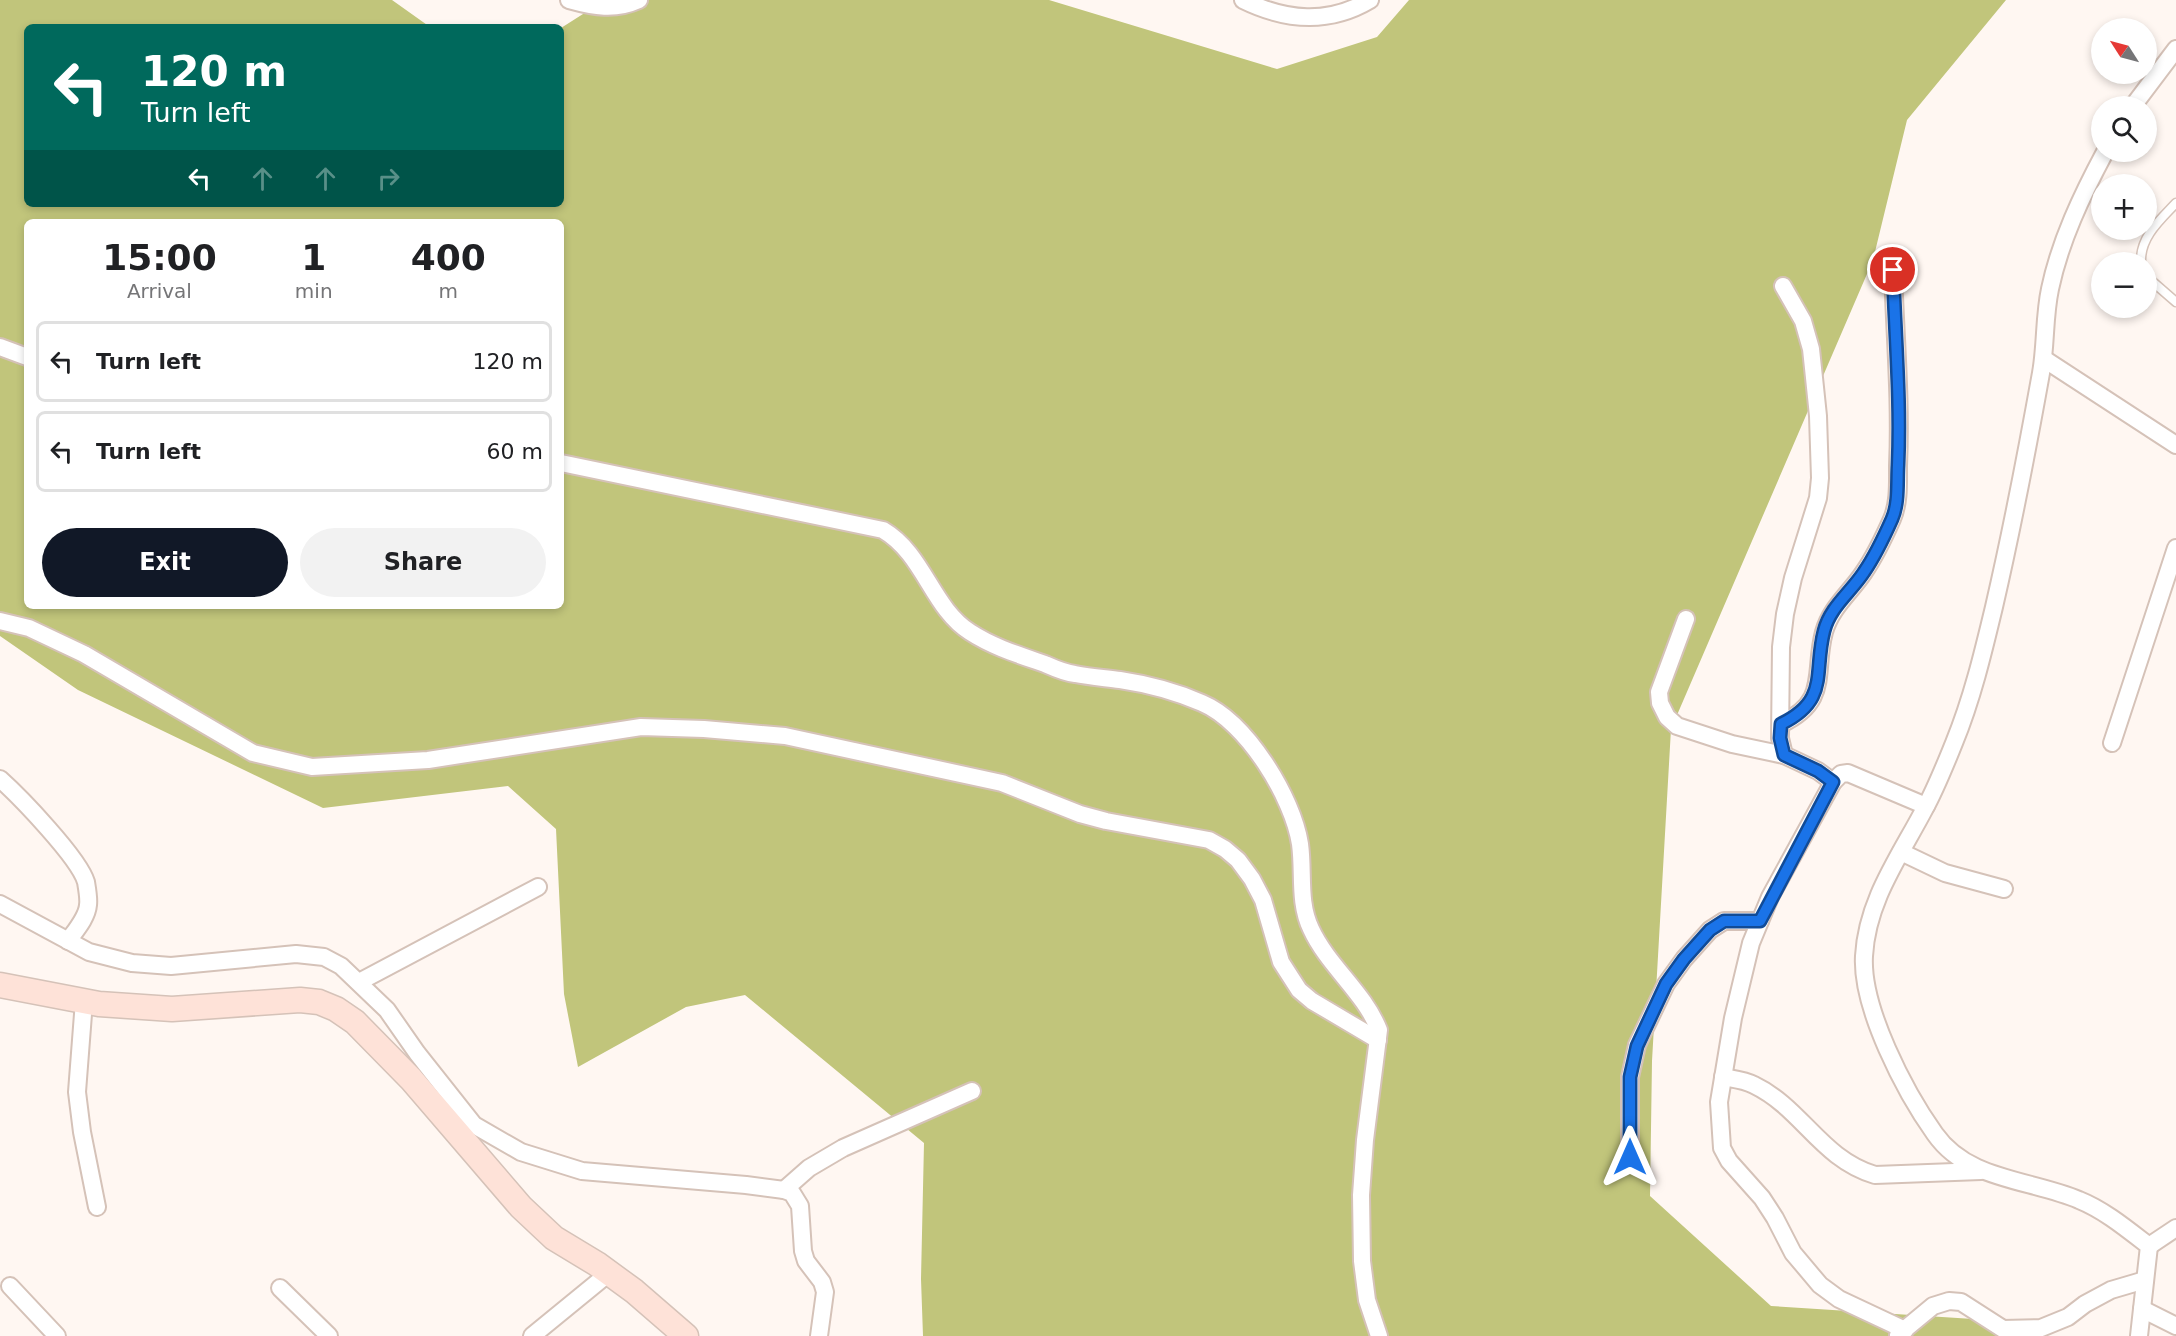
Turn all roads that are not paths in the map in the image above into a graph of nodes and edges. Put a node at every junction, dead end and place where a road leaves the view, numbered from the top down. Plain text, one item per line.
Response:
1 (569, 0) edge
2 (639, 0) edge
3 (1243, 0) edge
4 (1370, 0) edge
5 (2176, 49) edge
6 (2141, 96) edge
7 (2100, 162) edge
8 (2176, 203) edge
9 (2141, 252) edge
10 (1893, 270) dead end
11 (1783, 286) dead end
12 (2157, 286) edge
13 (2176, 302) edge
14 (0, 347) edge
15 (24, 356) edge
16 (2044, 359) junction
17 (2176, 445) edge
18 (564, 464) edge
19 (2176, 548) edge
20 (1686, 619) dead end
21 (0, 621) edge
22 (1781, 724) junction
23 (2112, 743) dead end
24 (1784, 755) junction
25 (0, 779) edge
26 (1833, 782) junction
27 (1926, 806) junction
28 (1901, 852) junction
29 (538, 887) dead end
30 (2004, 889) dead end
31 (0, 904) edge
32 (1760, 921) junction
33 (68, 941) junction
34 (359, 982) junction
35 (0, 985) edge
36 (84, 1001) junction
37 (1378, 1040) junction
38 (1723, 1077) junction
39 (972, 1091) dead end
40 (1630, 1157) dead end
41 (1982, 1171) junction
42 (784, 1190) junction
43 (97, 1207) dead end
44 (2176, 1228) edge
45 (2149, 1246) junction
46 (609, 1273) junction
47 (2145, 1280) junction
48 (10, 1286) dead end
49 (280, 1288) dead end
50 (2142, 1309) junction
51 (2176, 1326) edge
52 (1901, 1333) edge
53 (680, 1334) edge
54 (57, 1336) edge
55 (329, 1336) edge
56 (532, 1336) edge
57 (819, 1336) edge
58 (1379, 1336) edge
59 (2139, 1336) edge

1 - 2 street
3 - 4 street
5 - 6 street
7 - 16 street
8 - 9 lane
10 - 22 street
11 - 22 street
12 - 13 lane
14 - 15 street
16 - 17 street
16 - 27 street
18 - 37 street
19 - 23 street
20 - 24 street
21 - 37 street
22 - 24 street
24 - 26 street
25 - 33 street
26 - 27 street
26 - 32 street
27 - 28 street
28 - 30 street
28 - 41 street
29 - 34 street
31 - 33 street
32 - 38 street
32 - 40 street
33 - 34 street
34 - 42 street
35 - 36 street
36 - 43 street
36 - 46 street
37 - 58 street
38 - 41 street
38 - 52 street
39 - 42 street
41 - 45 street
42 - 57 street
44 - 45 street
45 - 47 street
46 - 53 street
46 - 56 street
47 - 50 street
47 - 52 street
48 - 54 street
49 - 55 street
50 - 51 street
50 - 59 street

